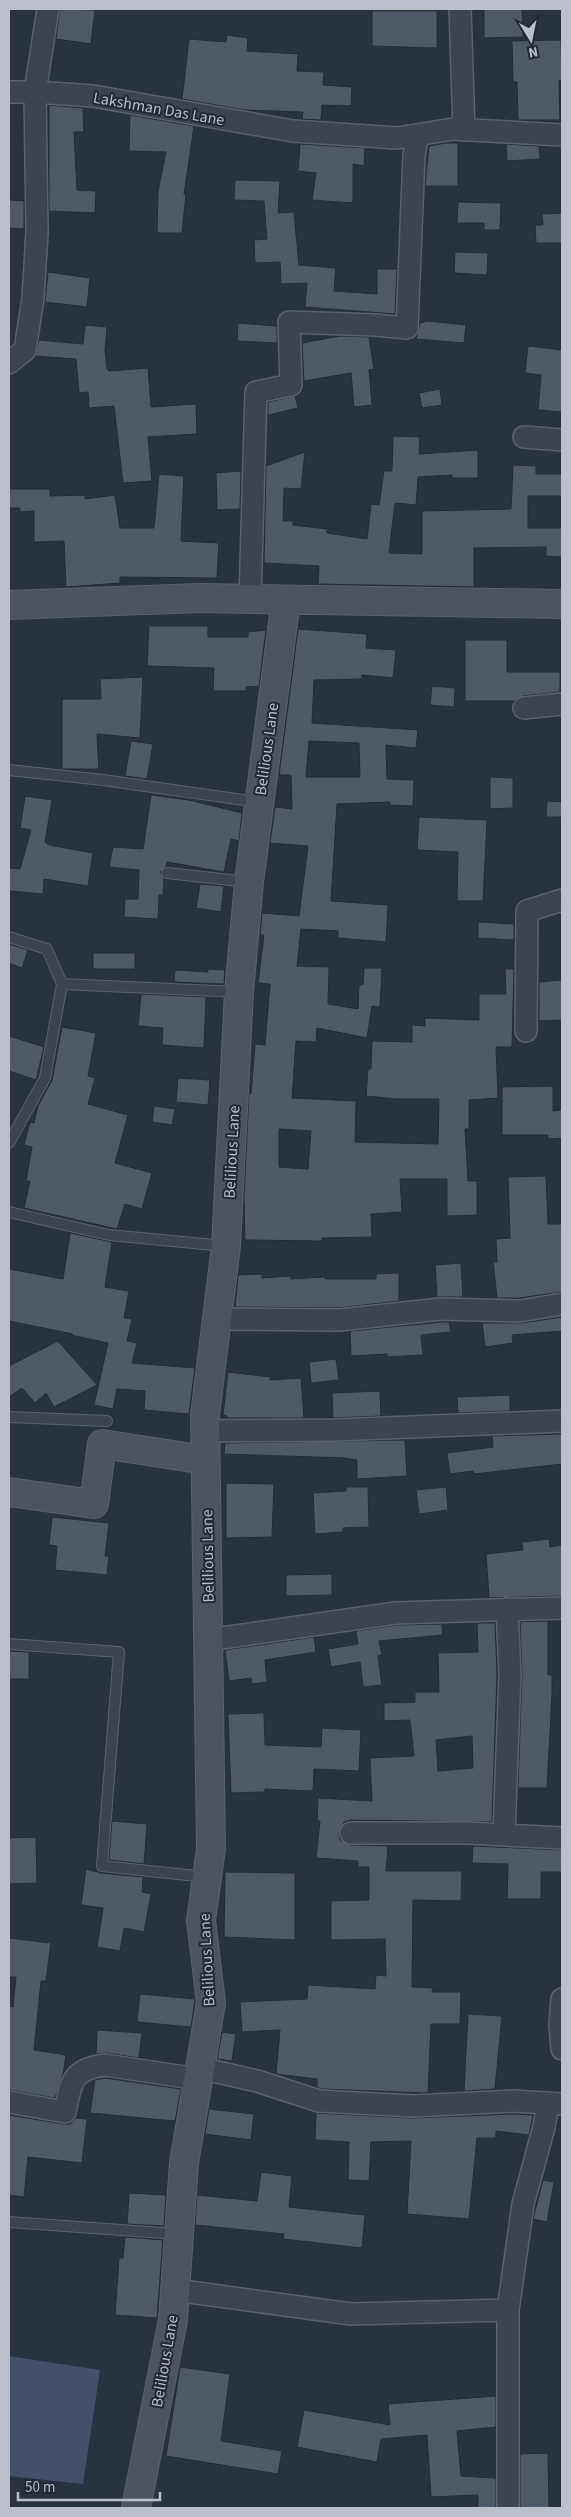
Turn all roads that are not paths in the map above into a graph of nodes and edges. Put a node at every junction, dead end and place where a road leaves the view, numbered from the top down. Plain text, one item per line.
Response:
1 (48, 9) edge
2 (460, 9) edge
3 (9, 92) edge
4 (35, 92) junction
5 (464, 130) junction
6 (418, 135) junction
7 (562, 135) edge
8 (9, 364) edge
9 (524, 437) dead end
10 (562, 440) edge
11 (250, 599) junction
12 (286, 600) junction
13 (562, 604) edge
14 (9, 606) edge
15 (562, 704) edge
16 (524, 708) dead end
17 (9, 770) edge
18 (259, 802) junction
19 (167, 873) dead end
20 (249, 882) junction
21 (562, 900) edge
22 (9, 937) edge
23 (62, 984) junction
24 (239, 992) junction
25 (526, 1031) dead end
26 (9, 1142) edge
27 (9, 1212) edge
28 (226, 1246) junction
29 (562, 1304) edge
30 (217, 1319) junction
31 (9, 1416) edge
32 (107, 1421) dead end
33 (562, 1421) edge
34 (205, 1431) junction
35 (205, 1460) junction
36 (9, 1492) edge
37 (562, 1608) edge
38 (507, 1609) junction
39 (208, 1640) junction
40 (9, 1644) edge
41 (352, 1833) dead end
42 (504, 1834) junction
43 (562, 1838) edge
44 (207, 1877) junction
45 (562, 1999) edge
46 (562, 2050) edge
47 (199, 2074) junction
48 (9, 2102) edge
49 (555, 2104) edge
50 (9, 2222) edge
51 (179, 2234) junction
52 (175, 2290) junction
53 (508, 2310) junction
54 (136, 2508) edge
55 (508, 2508) edge

1 - 4 street
2 - 5 street
3 - 4 street, Lakshman Das Lane
4 - 6 street, Lakshman Das Lane
4 - 8 street
5 - 6 street, Lakshman Das Lane
5 - 7 street, Lakshman Das Lane
6 - 11 street
9 - 10 street
11 - 12 street
11 - 14 street
12 - 13 street
12 - 18 street, Belilious Lane
15 - 16 street
17 - 18 lane
18 - 20 street, Belilious Lane
19 - 20 lane
20 - 24 street, Belilious Lane
21 - 25 street
22 - 23 lane
23 - 24 lane
23 - 26 lane
24 - 28 street, Belilious Lane
27 - 28 lane
28 - 30 street, Belilious Lane
29 - 30 street
30 - 34 street, Belilious Lane
31 - 32 lane
33 - 34 street
34 - 35 street, Belilious Lane
35 - 36 street
35 - 39 street, Belilious Lane
37 - 38 street
38 - 39 street
38 - 42 street
39 - 44 street, Belilious Lane
40 - 44 lane
41 - 42 street
42 - 43 street
44 - 47 street, Belilious Lane
45 - 46 street
47 - 48 street
47 - 49 street
47 - 51 street, Belilious Lane
49 - 53 street
50 - 51 lane
51 - 52 street, Belilious Lane
52 - 53 street
52 - 54 street, Belilious Lane
53 - 55 street

